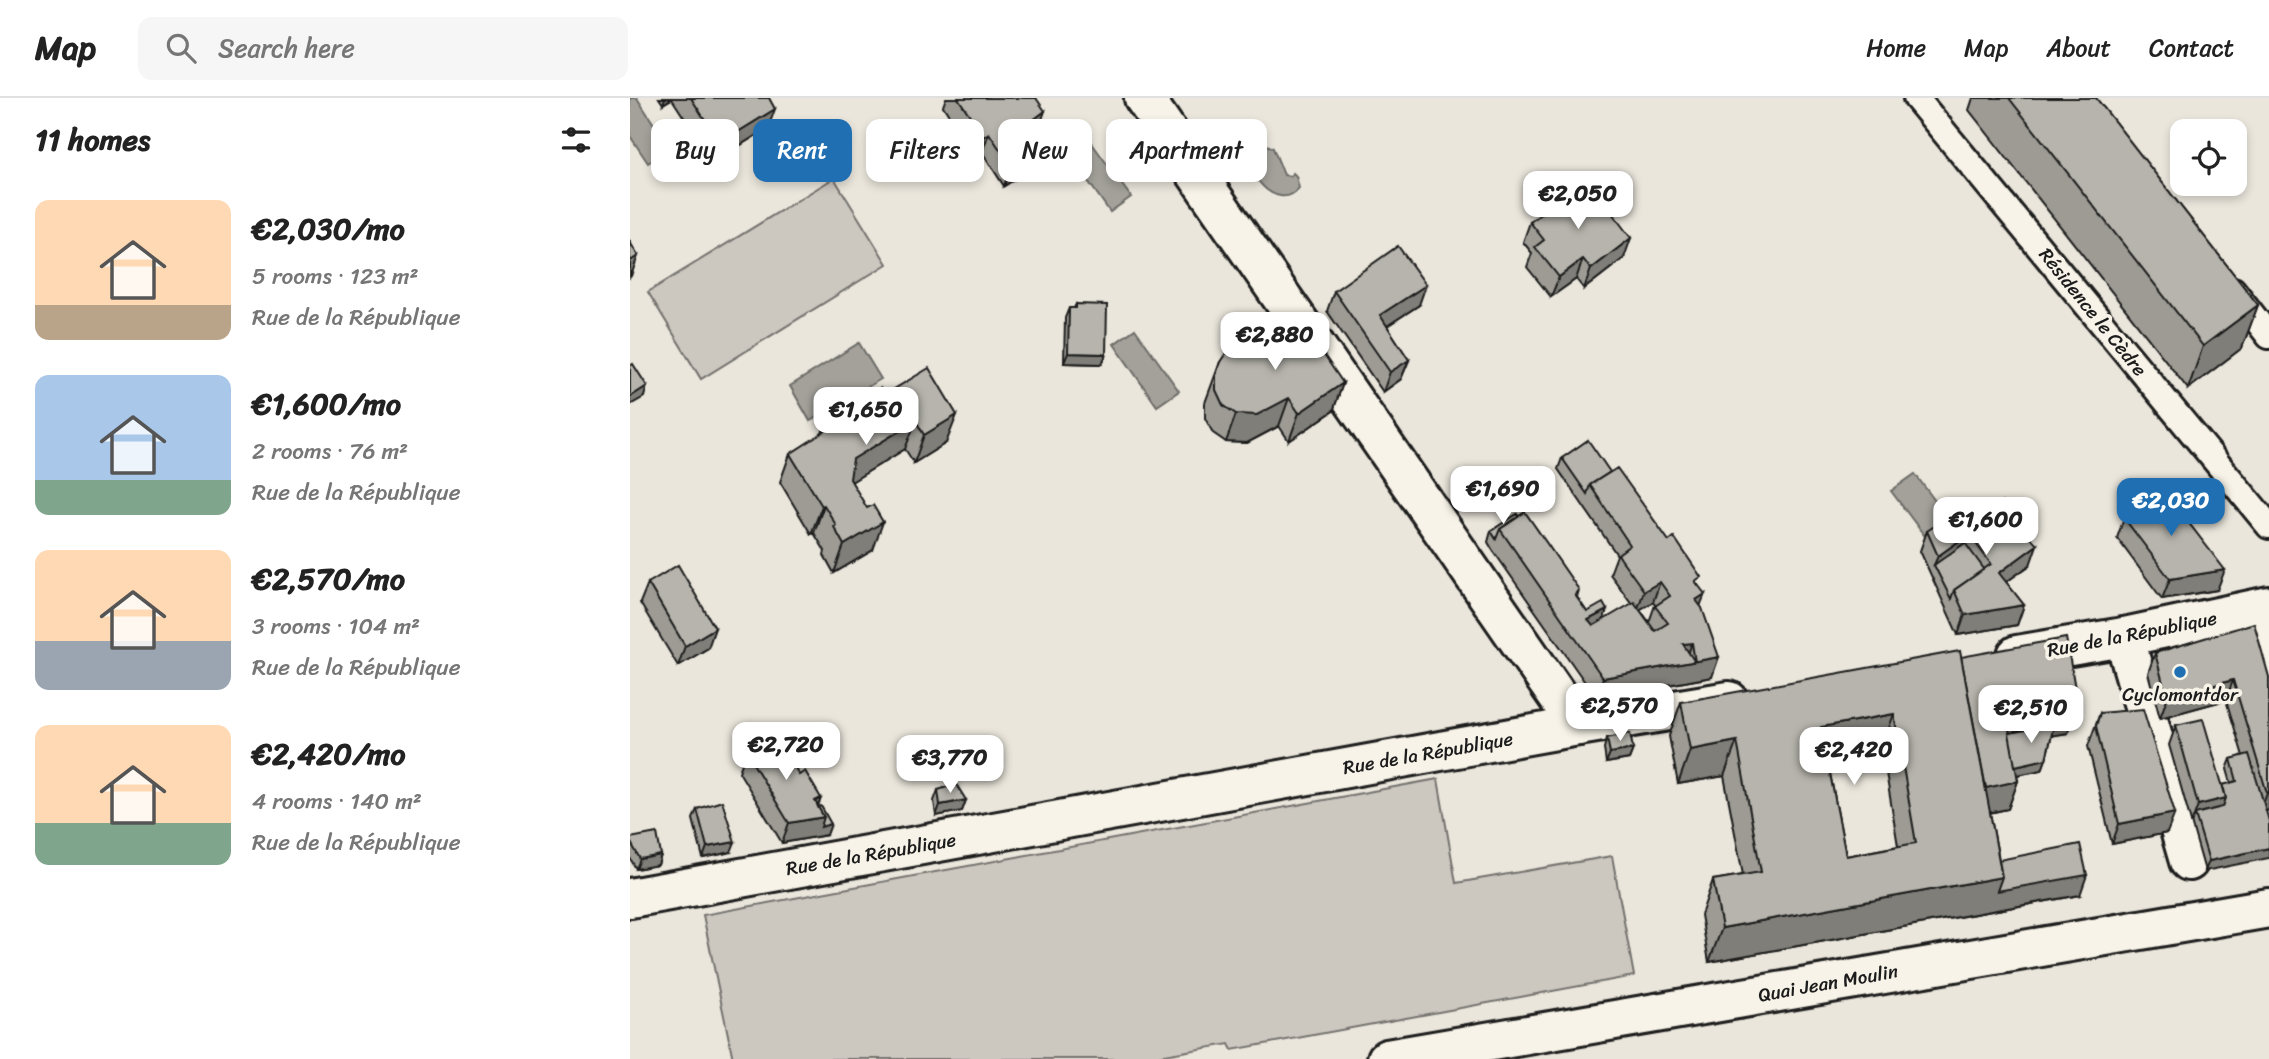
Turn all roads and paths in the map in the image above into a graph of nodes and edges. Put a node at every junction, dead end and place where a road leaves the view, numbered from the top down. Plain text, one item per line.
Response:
1 (1144, 98) edge
2 (1916, 98) edge
3 (2218, 271) edge
4 (2269, 336) edge
5 (2269, 526) edge
6 (2260, 609) edge
7 (2124, 637) junction
8 (1987, 660) edge
9 (2269, 675) edge
10 (1769, 695) edge
11 (1578, 726) junction
12 (2189, 861) dead end
13 (630, 898) edge
14 (2269, 908) edge
15 (1387, 1059) edge

1 - 11 street
2 - 5 lane, Résidence le Cèdre
3 - 4 lane
6 - 7 street, Rue de la République
6 - 9 street
7 - 8 street, Rue de la République
7 - 12 street
10 - 11 street, Rue de la République
11 - 13 street, Rue de la République
14 - 15 street, Quai Jean Moulin

